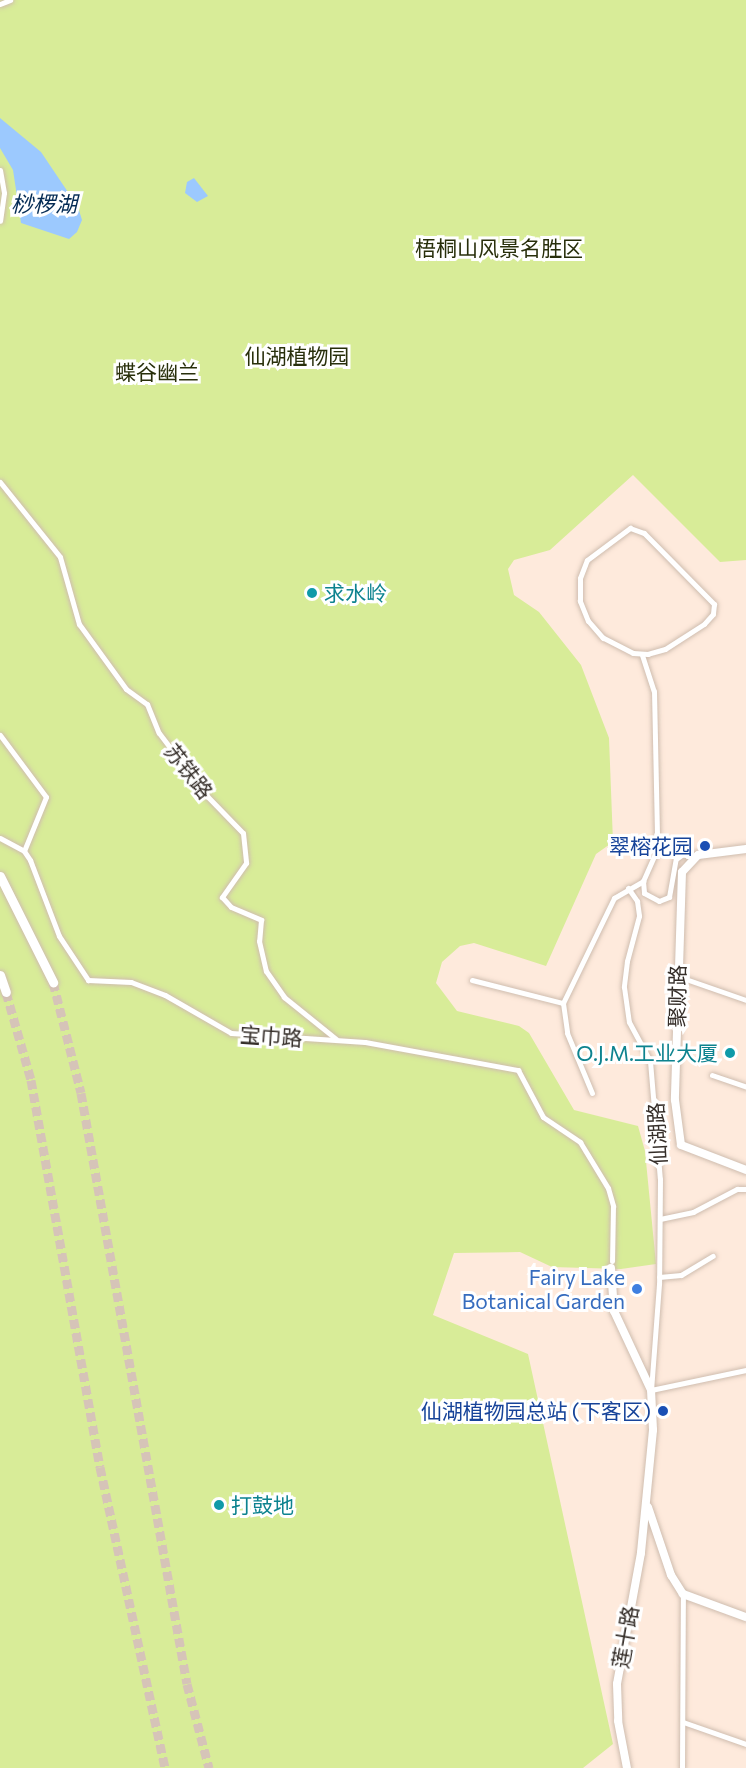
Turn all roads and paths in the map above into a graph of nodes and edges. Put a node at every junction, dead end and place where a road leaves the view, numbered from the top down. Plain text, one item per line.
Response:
1 (10, 0) edge
2 (0, 4) edge
3 (0, 170) edge
4 (0, 221) edge
5 (0, 482) edge
6 (642, 655) junction
7 (0, 735) edge
8 (0, 838) edge
9 (746, 849) edge
10 (24, 851) junction
11 (695, 856) junction
12 (0, 876) edge
13 (643, 881) junction
14 (628, 888) junction
15 (0, 975) edge
16 (677, 976) junction
17 (472, 980) dead end
18 (53, 982) tunnel mouth
19 (6, 992) dead end
20 (746, 1000) edge
21 (563, 1003) junction
22 (338, 1040) junction
23 (712, 1075) dead end
24 (746, 1087) edge
25 (592, 1093) dead end
26 (746, 1170) edge
27 (746, 1189) edge
28 (660, 1219) junction
29 (713, 1257) dead end
30 (612, 1265) joint
31 (659, 1277) junction
32 (746, 1370) edge
33 (651, 1390) junction
34 (647, 1506) junction
35 (683, 1594) junction
36 (746, 1617) edge
37 (683, 1722) junction
38 (746, 1744) edge
39 (627, 1768) edge
40 (682, 1768) edge

1 - 2 street
3 - 4 street
5 - 22 street, 苏铁路
6 - 6 street
6 - 13 street
7 - 10 street
8 - 10 street
9 - 11 street
10 - 22 street, 宝巾路
11 - 13 street
11 - 16 street, 聚财路
12 - 18 highway
13 - 14 street
14 - 21 street
14 - 28 street, 仙湖路
15 - 19 highway
16 - 20 street
16 - 26 street, 聚财路
17 - 21 street
21 - 25 street
22 - 30 street, 宝巾路
23 - 24 street
27 - 28 street
28 - 31 street, 仙湖路
29 - 31 street
30 - 33 street, 仙湖路
31 - 33 street, 仙湖路
32 - 33 street
33 - 34 street, 仙湖路
34 - 35 street, 仙湖路
34 - 39 street, 莲十路
35 - 36 street
35 - 37 street
37 - 38 street
37 - 40 street

